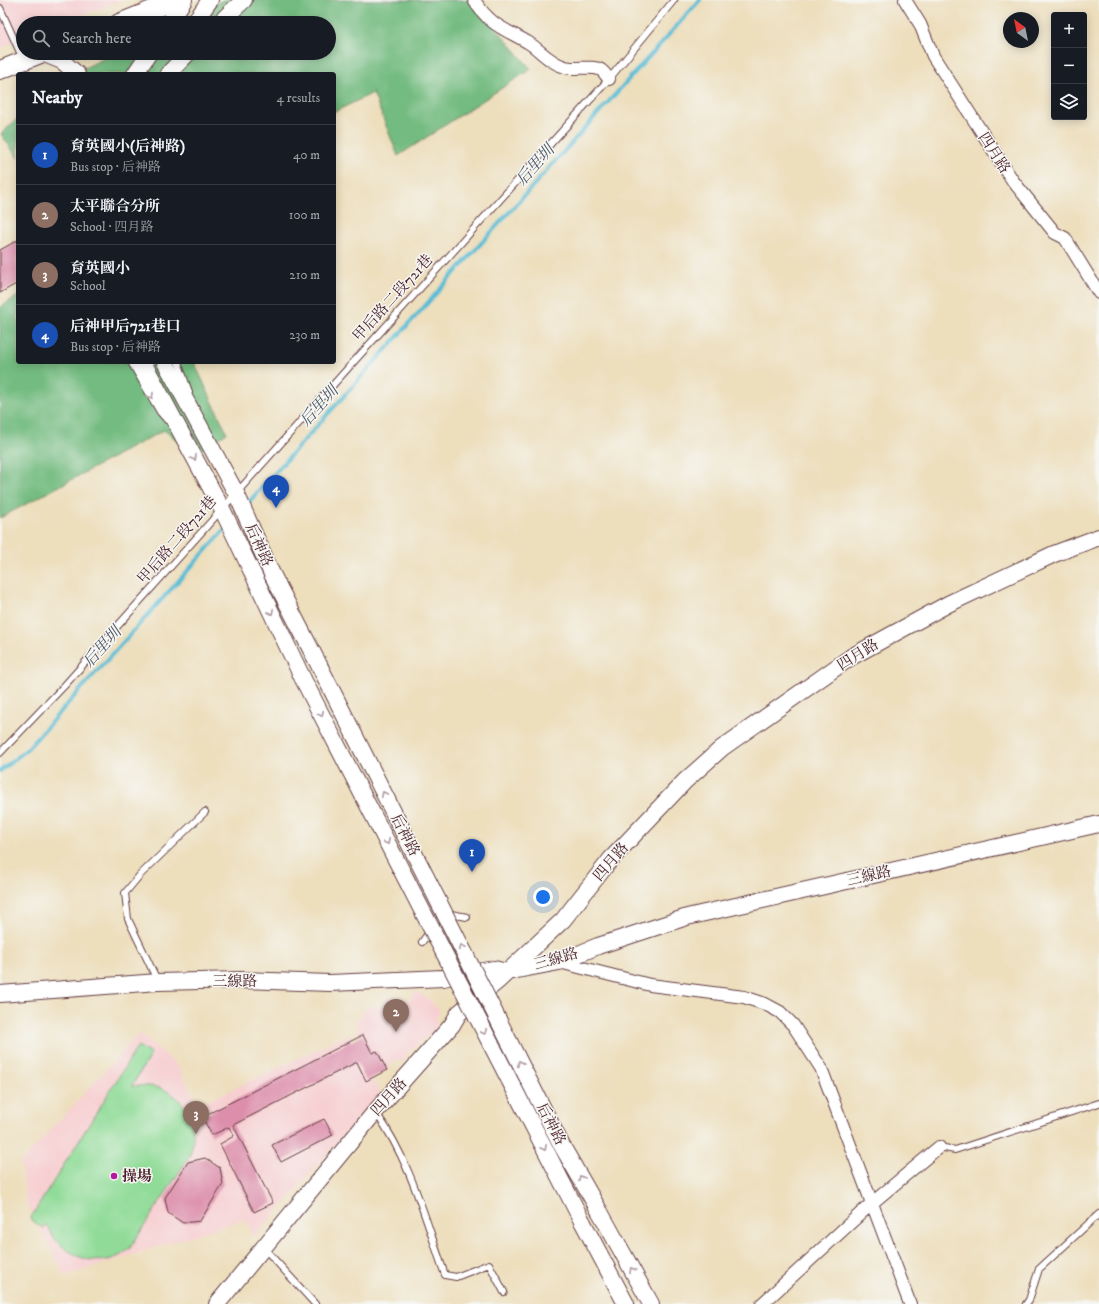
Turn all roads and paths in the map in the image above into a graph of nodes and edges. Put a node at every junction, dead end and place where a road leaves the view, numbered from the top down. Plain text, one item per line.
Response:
1 (177, 0) edge
2 (184, 0) edge
3 (210, 0) edge
4 (244, 0) edge
5 (474, 0) edge
6 (674, 0) edge
7 (905, 0) edge
8 (0, 8) edge
9 (137, 16) edge
10 (174, 16) edge
11 (199, 16) edge
12 (227, 16) edge
13 (16, 43) edge
14 (24, 60) edge
15 (60, 60) edge
16 (144, 60) edge
17 (168, 60) edge
18 (181, 60) edge
19 (0, 70) edge
20 (75, 72) edge
21 (136, 72) edge
22 (159, 72) edge
23 (170, 72) edge
24 (609, 79) junction
25 (1099, 293) edge
26 (132, 364) edge
27 (144, 364) edge
28 (166, 364) edge
29 (179, 364) edge
30 (198, 422) junction
31 (182, 436) junction
32 (236, 493) junction
33 (222, 509) junction
34 (1099, 537) edge
35 (0, 753) edge
36 (205, 812) dead end
37 (1099, 824) edge
38 (467, 917) dead end
39 (422, 942) dead end
40 (559, 962) junction
41 (507, 972) junction
42 (158, 982) junction
43 (0, 994) edge
44 (1099, 1103) edge
45 (375, 1112) junction
46 (939, 1147) joint
47 (871, 1204) junction
48 (1099, 1214) edge
49 (264, 1248) junction
50 (504, 1292) dead end
51 (217, 1304) edge
52 (315, 1304) edge
53 (626, 1304) edge
54 (651, 1304) edge
55 (762, 1304) edge
56 (910, 1304) edge
57 (1026, 1304) edge

1 - 9 main road
2 - 10 street
3 - 11 street
4 - 12 street
5 - 24 street
6 - 24 lane, 甲后路二段721巷
7 - 25 street, 四月路
8 - 13 lane
14 - 19 main road
15 - 20 street
16 - 21 street
17 - 22 street
18 - 23 street
24 - 32 lane, 甲后路二段721巷
26 -> 31 lane
27 - 31 street, 后神路
28 - 30 street, 后神路
29 - 30 lane
30 - 32 street, 后神路
31 -> 33 street, 后神路
32 - 33 lane, 甲后路二段721巷
54 -> 32 street, 后神路, bridge
33 - 35 lane, 甲后路二段721巷
33 -> 53 street, 后神路, bridge
34 - 41 street, 四月路
36 - 42 lane
37 - 40 street, 三線路
38 - 39 lane
40 - 41 street, 三線路
40 - 47 street
41 - 42 street, 三線路
41 - 45 street, 四月路
42 - 43 street, 三線路
44 - 46 lane
45 - 49 street, 四月路
45 - 50 lane
46 - 47 street
47 - 55 street
47 - 56 street
48 - 57 lane
49 - 51 street, 四月路
49 - 52 lane

